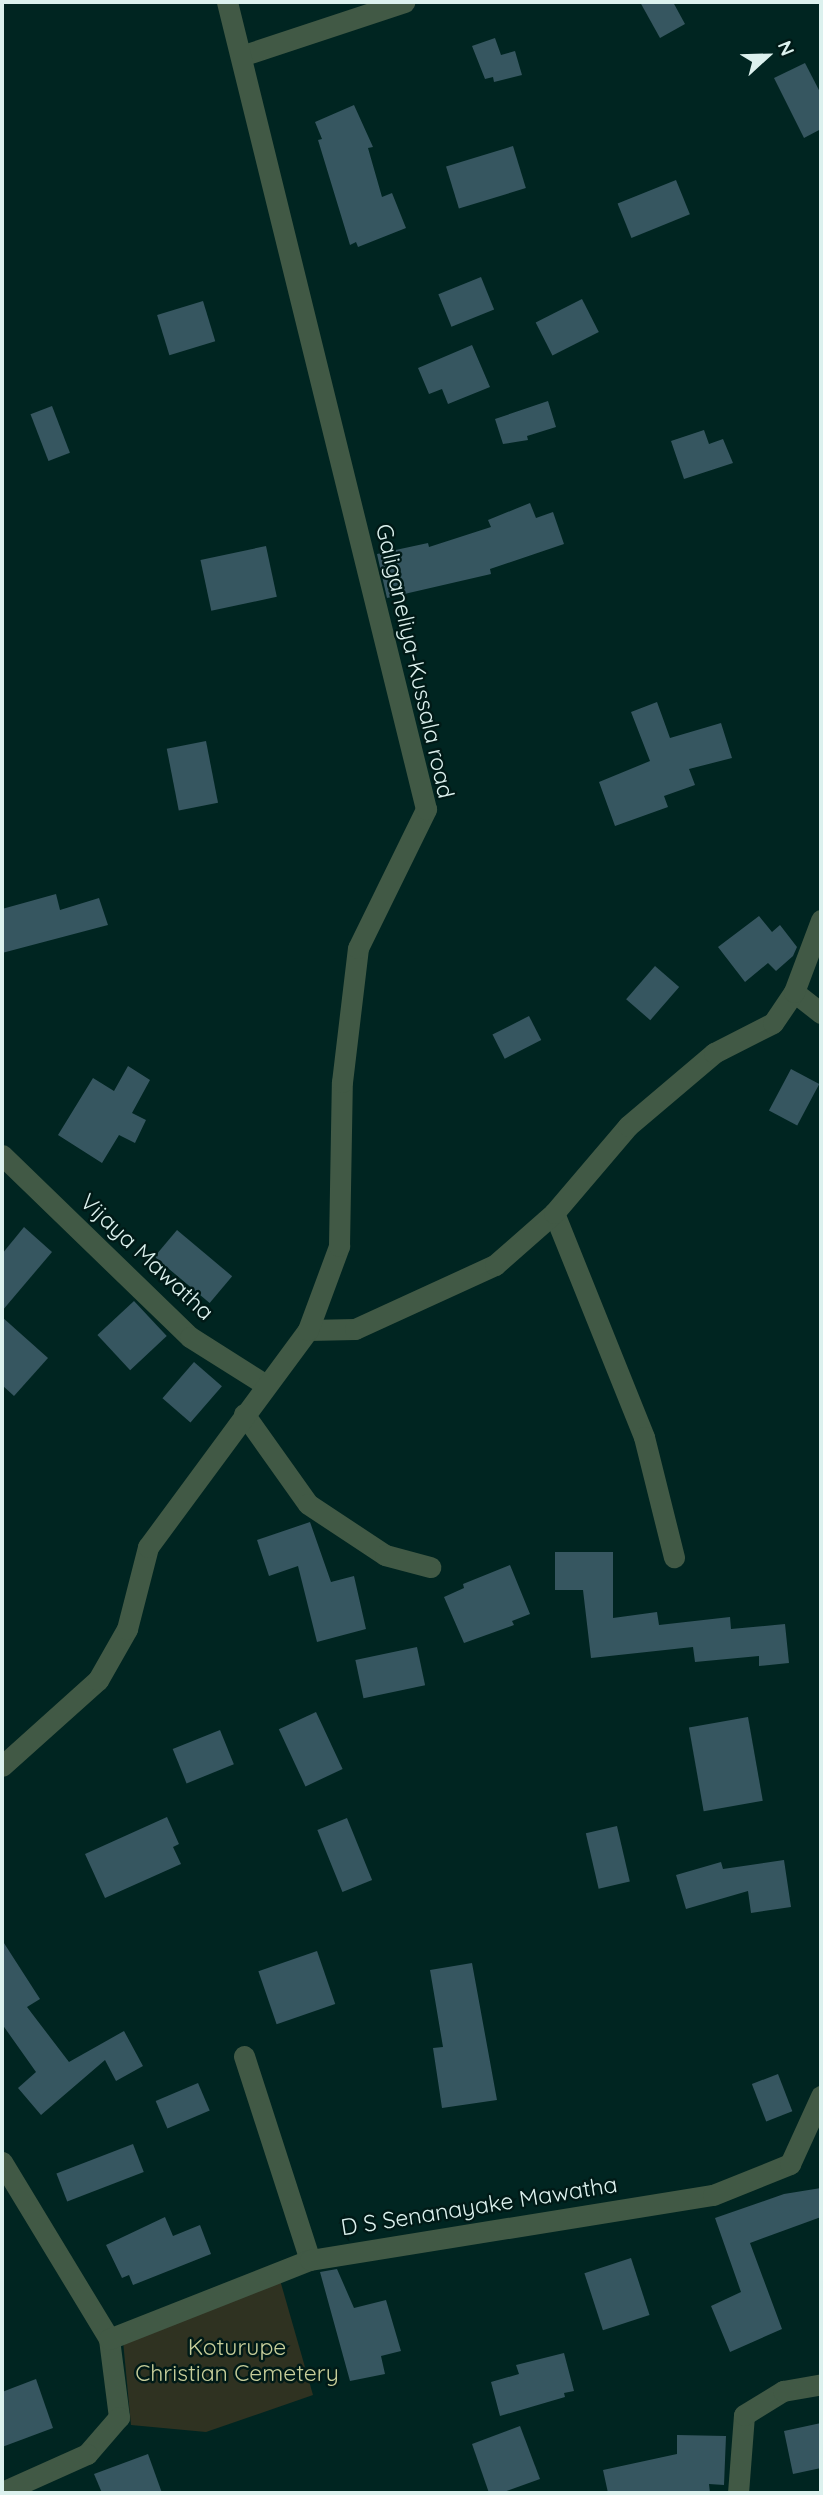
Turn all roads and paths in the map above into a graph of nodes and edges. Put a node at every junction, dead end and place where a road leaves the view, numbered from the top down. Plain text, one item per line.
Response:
1 (228, 2) edge
2 (404, 2) edge
3 (241, 56) junction
4 (821, 920) edge
5 (794, 992) junction
6 (821, 1013) edge
7 (2, 1155) edge
8 (554, 1213) junction
9 (307, 1331) junction
10 (266, 1385) junction
11 (244, 1414) junction
12 (674, 1557) dead end
13 (430, 1567) dead end
14 (2, 1766) edge
15 (244, 2056) dead end
16 (821, 2096) edge
17 (2, 2162) edge
18 (310, 2260) junction
19 (109, 2339) junction
20 (821, 2384) edge
21 (4, 2492) edge
22 (738, 2493) edge

1 - 3 street, Galiganeliya-Kussala road
2 - 3 street
3 - 9 street, Galiganeliya-Kussala road
4 - 5 street
5 - 6 street
5 - 8 street
7 - 10 street, Vijaya Mawatha
8 - 9 street
8 - 12 street
9 - 10 street, Galiganeliya-Kussala road
10 - 11 street, Galiganeliya-Kussala road
11 - 13 street
11 - 14 street, Galiganeliya-Kussala road
15 - 18 street
16 - 18 street, D S Senanayake Mawatha
17 - 19 street
18 - 19 street, D S Senanayake Mawatha
19 - 21 street
20 - 22 street

